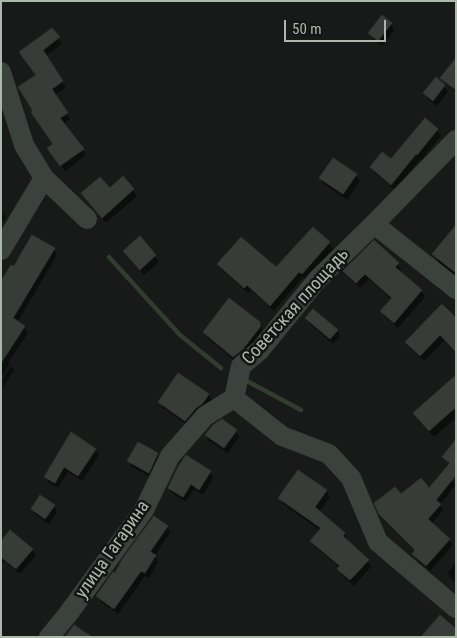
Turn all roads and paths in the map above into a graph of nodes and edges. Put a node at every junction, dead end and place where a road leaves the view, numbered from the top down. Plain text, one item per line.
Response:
1 (1, 72) edge
2 (456, 140) edge
3 (44, 178) junction
4 (88, 219) dead end
5 (374, 224) junction
6 (1, 250) edge
7 (456, 289) edge
8 (234, 398) junction
9 (456, 608) edge
10 (49, 637) edge

1 - 3 street
2 - 5 street, Советская площадь
3 - 4 street
3 - 6 street
5 - 7 street
5 - 8 street, Советская площадь
8 - 9 street
8 - 10 street, улица Гагарина

